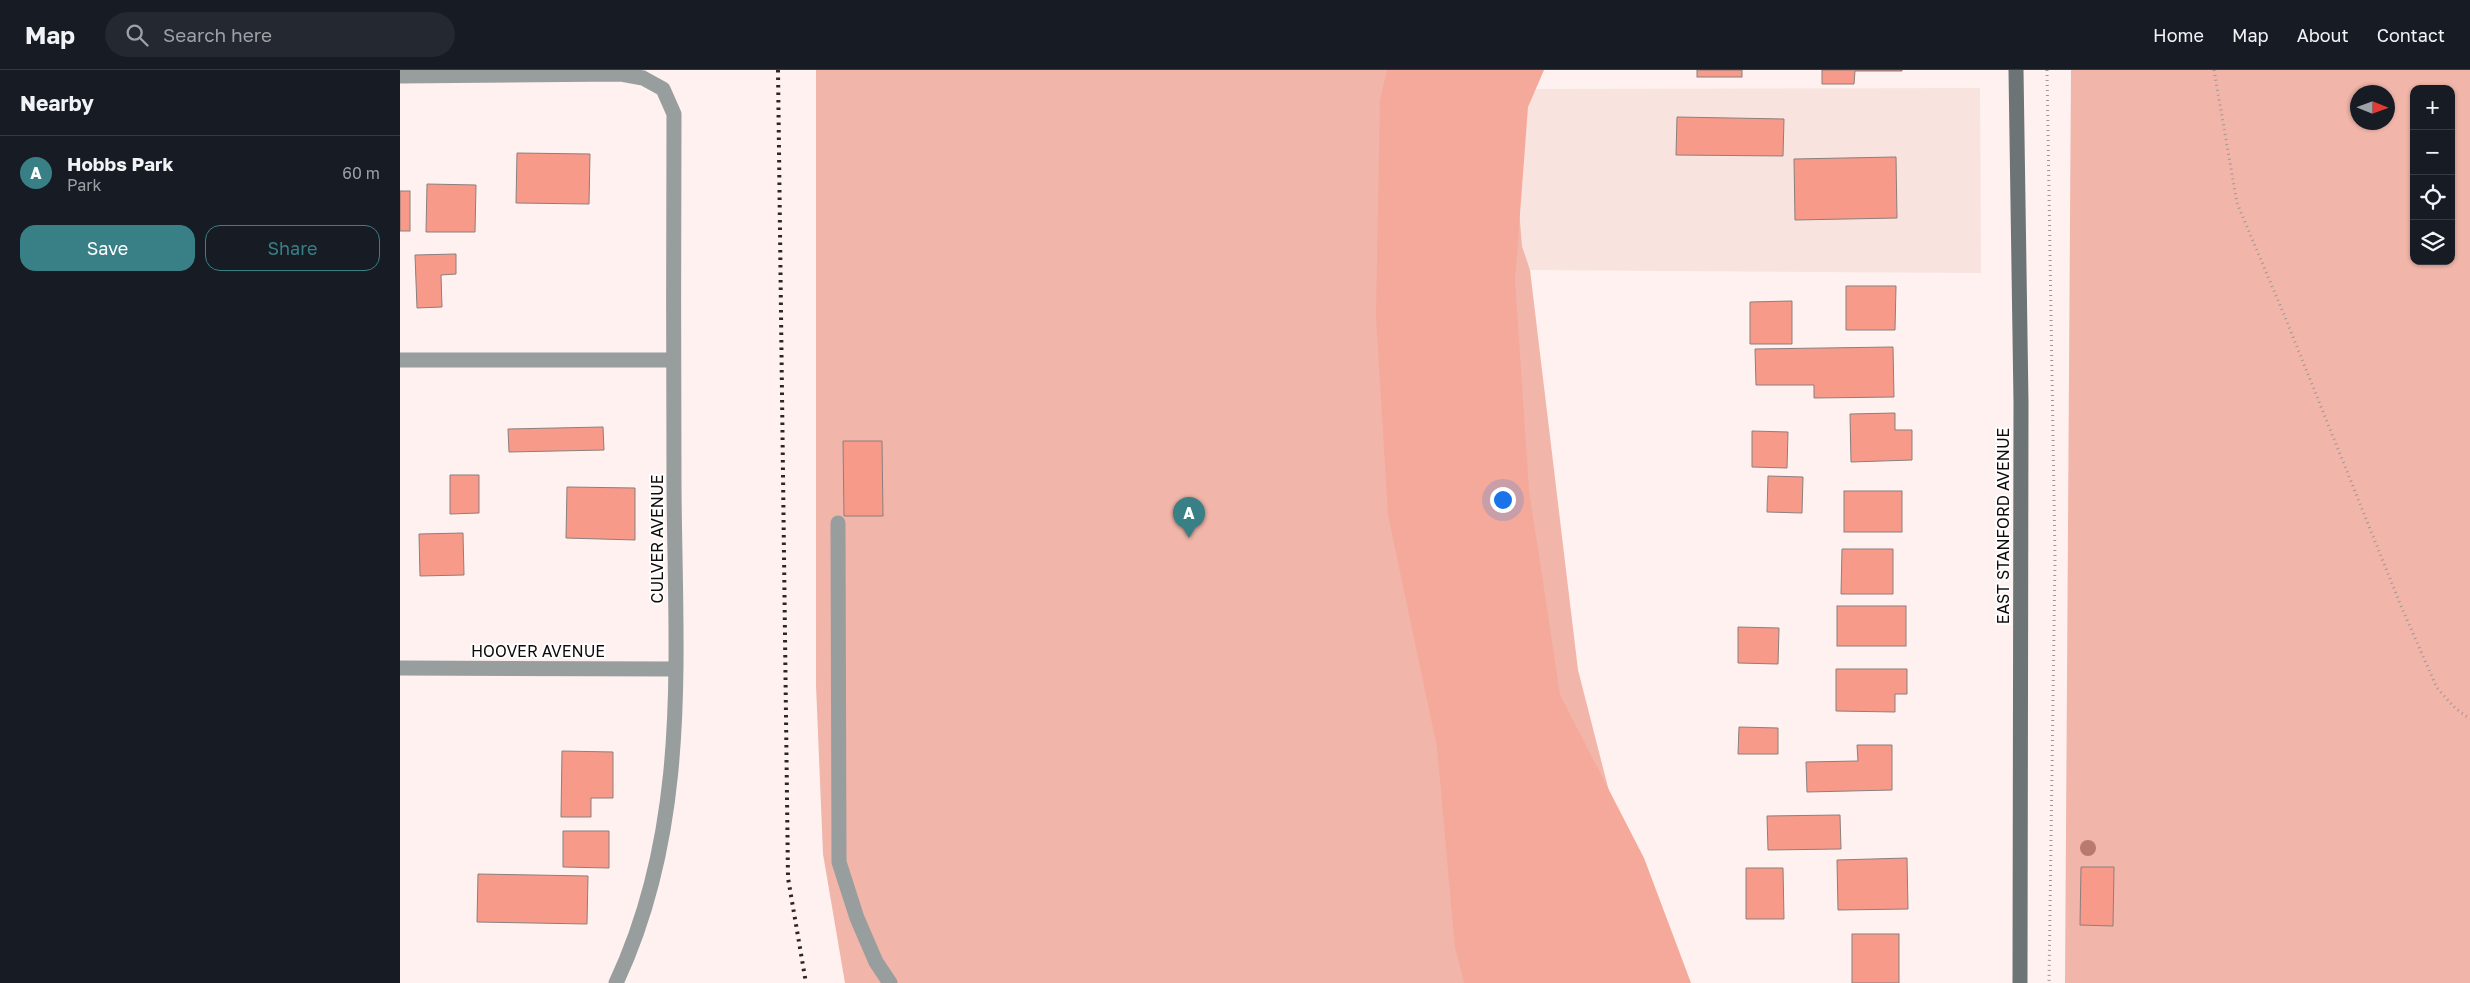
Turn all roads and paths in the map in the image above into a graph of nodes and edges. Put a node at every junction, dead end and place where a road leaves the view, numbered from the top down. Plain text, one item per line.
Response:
1 (2016, 70) edge
2 (2047, 70) edge
3 (2214, 70) edge
4 (400, 76) edge
5 (400, 360) edge
6 (673, 360) junction
7 (838, 523) dead end
8 (400, 668) edge
9 (675, 669) junction
10 (2470, 719) edge
11 (616, 983) edge
12 (890, 983) edge
13 (2020, 983) edge
14 (2049, 983) edge

1 - 13 main road, EAST STANFORD AVENUE
2 - 14 path
3 - 10 path
4 - 6 street, CULVER AVENUE
5 - 6 street
6 - 9 street, CULVER AVENUE
7 - 12 street
8 - 9 street, HOOVER AVENUE
9 - 11 street, CULVER AVENUE

